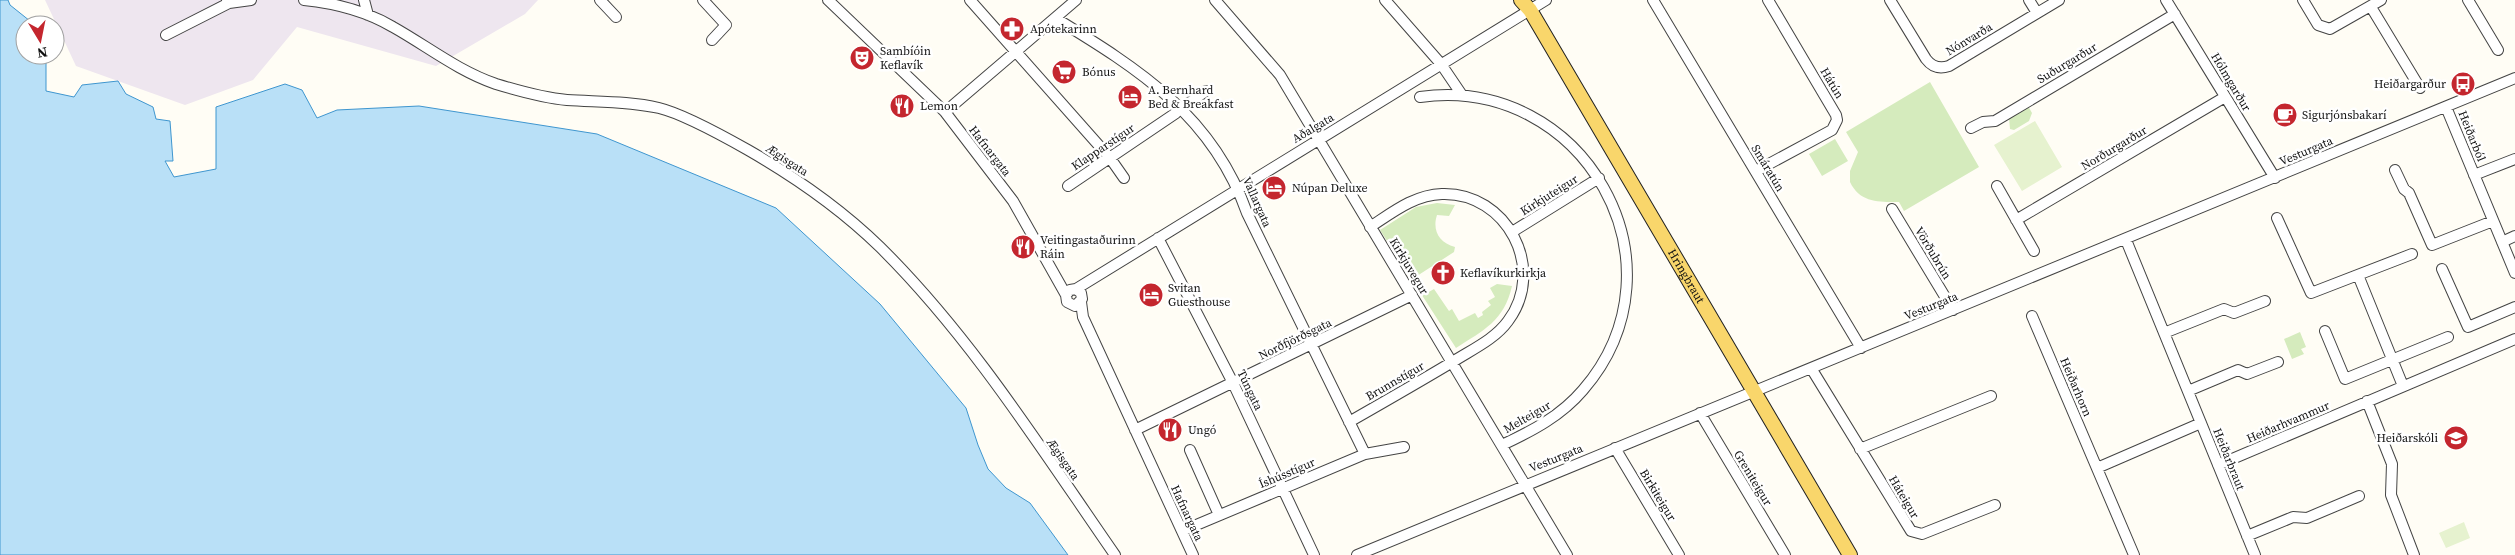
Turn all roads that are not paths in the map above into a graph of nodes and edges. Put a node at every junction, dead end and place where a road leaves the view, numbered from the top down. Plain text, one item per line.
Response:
1 (251, 0) edge
2 (304, 0) edge
3 (364, 0) edge
4 (600, 0) edge
5 (703, 0) edge
6 (828, 0) edge
7 (970, 0) edge
8 (1076, 0) edge
9 (1215, 0) edge
10 (1385, 0) edge
11 (1546, 0) edge
12 (1653, 0) edge
13 (1768, 0) edge
14 (1890, 0) edge
15 (2029, 0) edge
16 (2058, 0) edge
17 (2166, 0) edge
18 (2303, 0) edge
19 (2381, 0) edge
20 (2468, 0) edge
21 (228, 2) edge
22 (1526, 5) edge
23 (2370, 7) junction
24 (2037, 13) junction
25 (2175, 14) junction
26 (368, 15) junction
27 (616, 17) dead end
28 (1055, 18) junction
29 (166, 35) dead end
30 (712, 40) dead end
31 (2498, 50) dead end
32 (1015, 52) junction
33 (1441, 64) junction
34 (2515, 78) edge
35 (2420, 88) dead end
36 (1206, 91) dead end
37 (1462, 95) junction
38 (1420, 97) dead end
39 (2225, 97) junction
40 (2446, 107) junction
41 (1179, 110) junction
42 (945, 112) junction
43 (1971, 128) dead end
44 (1318, 140) junction
45 (1110, 158) junction
46 (2515, 158) edge
47 (2395, 170) dead end
48 (1756, 171) junction
49 (2474, 175) junction
50 (1124, 178) dead end
51 (1599, 178) junction
52 (2275, 178) junction
53 (1068, 186) dead end
54 (1997, 186) dead end
55 (1239, 188) junction
56 (1892, 209) dead end
57 (2277, 218) dead end
58 (2016, 220) junction
59 (2494, 221) junction
60 (1370, 227) junction
61 (1512, 232) junction
62 (2515, 236) edge
63 (1158, 238) junction
64 (2126, 240) junction
65 (2502, 242) junction
66 (2034, 251) dead end
67 (2412, 254) dead end
68 (2442, 269) dead end
69 (2515, 273) edge
70 (2358, 275) junction
71 (1412, 295) junction
72 (1075, 296) junction
73 (2265, 301) dead end
74 (2515, 307) edge
75 (1954, 310) junction
76 (2032, 316) dead end
77 (2325, 331) dead end
78 (2164, 333) junction
79 (2448, 337) dead end
80 (2515, 339) edge
81 (1311, 345) junction
82 (1861, 348) junction
83 (2392, 360) junction
84 (1452, 362) junction
85 (2278, 362) dead end
86 (1811, 368) junction
87 (1233, 383) junction
88 (2403, 386) junction
89 (2188, 391) junction
90 (1752, 392) junction
91 (1991, 396) dead end
92 (2367, 402) junction
93 (1700, 413) junction
94 (1349, 422) junction
95 (2201, 423) junction
96 (1135, 430) junction
97 (1502, 445) junction
98 (1404, 447) dead end
99 (1615, 448) junction
100 (1860, 449) junction
101 (1190, 450) dead end
102 (1365, 454) junction
103 (2218, 465) junction
104 (2097, 468) junction
105 (1525, 484) junction
106 (1283, 488) junction
107 (2359, 496) dead end
108 (1995, 505) dead end
109 (1219, 515) junction
110 (1182, 531) junction
111 (2247, 536) junction
112 (1115, 555) edge
113 (1193, 555) edge
114 (1314, 555) edge
115 (1357, 555) edge
116 (1568, 555) edge
117 (1679, 555) edge
118 (1785, 555) edge
119 (1850, 555) edge
120 (2134, 555) edge
121 (2255, 555) edge
122 (2414, 555) edge

1 - 21 street
2 - 26 street, Ægisgata
3 - 26 street
4 - 27 street
5 - 30 street
6 - 42 street, Hafnargata
7 - 32 street
8 - 28 street
9 - 44 street, Kirkjuvegur
10 - 33 street
11 - 22 street, Aðalgata
12 - 48 street, Smáratún
13 - 48 street, Hátún
14 - 24 street, Nónvarða
15 - 24 street
16 - 24 street, Nónvarða
17 - 25 street, Hólmgarður
18 - 23 street
19 - 23 street
20 - 31 street
21 - 29 street
22 - 33 street, Aðalgata
22 - 90 main road, Hringbraut
23 - 35 street
25 - 39 street, Hólmgarður
25 - 43 street, Suðurgarður
26 - 112 street, Ægisgata
28 - 32 street
28 - 41 street, Vallargata
32 - 42 street
32 - 45 street
33 - 37 street
33 - 44 street, Aðalgata
34 - 40 street, Vesturgata
36 - 41 street, Klapparstígur
37 - 38 street, Melteigur
37 - 51 street, Melteigur
39 - 52 street, Hólmgarður
39 - 58 street, Norðurgarður
40 - 49 street, Heiðarból
40 - 52 street, Vesturgata
41 - 45 street, Klapparstígur
41 - 55 street, Vallargata
42 - 72 street, Hafnargata
44 - 55 street, Aðalgata
44 - 60 street, Kirkjuvegur
45 - 50 street
45 - 53 street, Klapparstígur
46 - 49 street, Heiðarból
47 - 59 street
48 - 82 street, Smáratún
49 - 59 street, Heiðarból
51 - 61 street, Kirkjuteigur
51 - 97 street, Melteigur
52 - 64 street, Vesturgata
54 - 58 street
55 - 63 street, Aðalgata
55 - 81 street, Vallargata
56 - 75 street, Vörðubrún
57 - 70 street
58 - 66 street
59 - 65 street, Heiðarból
60 - 61 street, Kirkjuteigur
60 - 71 street, Kirkjuvegur
61 - 84 street, Kirkjuteigur
62 - 65 street
63 - 72 street, Aðalgata
63 - 87 street, Túngata
64 - 75 street, Vesturgata
64 - 78 street, Heiðarbraut
65 - 69 street, Heiðarból
67 - 70 street
68 - 74 street
70 - 83 street
71 - 81 street, Norðfjörðsgata
71 - 84 street, Kirkjuvegur
72 - 96 street, Hafnargata
73 - 78 street
75 - 82 street, Vesturgata
76 - 104 street, Heiðarhorn
77 - 83 street
78 - 89 street, Heiðarbraut
79 - 83 street
80 - 88 street, Heiðarhvammur
81 - 87 street, Norðfjörðsgata
81 - 94 street, Vallargata
82 - 86 street, Vesturgata
83 - 88 street
84 - 94 street, Brunnstígur
84 - 97 street, Kirkjuvegur
85 - 89 street
86 - 90 street, Vesturgata
86 - 100 street, Háteigur
87 - 96 street, Norðfjörðsgata
87 - 106 street, Túngata
88 - 92 street, Heiðarhvammur
89 - 95 street, Heiðarbraut
90 - 93 street, Vesturgata
90 - 119 main road, Hringbraut
91 - 100 street
92 - 103 street, Heiðarhvammur
92 - 122 street
93 - 99 street, Vesturgata
93 - 118 street, Greniteigur
94 - 102 street, Vallargata
95 - 103 street, Heiðarbraut
95 - 104 street
96 - 110 street, Hafnargata
97 - 105 street, Kirkjuvegur
98 - 102 street, Íshússtígur
99 - 105 street, Vesturgata
99 - 117 street, Birkiteigur
100 - 108 street, Háteigur
101 - 109 street
102 - 106 street, Íshússtígur
103 - 111 street, Heiðarbraut
104 - 120 street, Heiðarhorn
105 - 115 street, Vesturgata
105 - 116 street, Kirkjuvegur
106 - 109 street, Íshússtígur
106 - 114 street, Túngata
107 - 111 street
109 - 110 street, Íshússtígur
110 - 113 street, Hafnargata
111 - 121 street, Heiðarbraut

